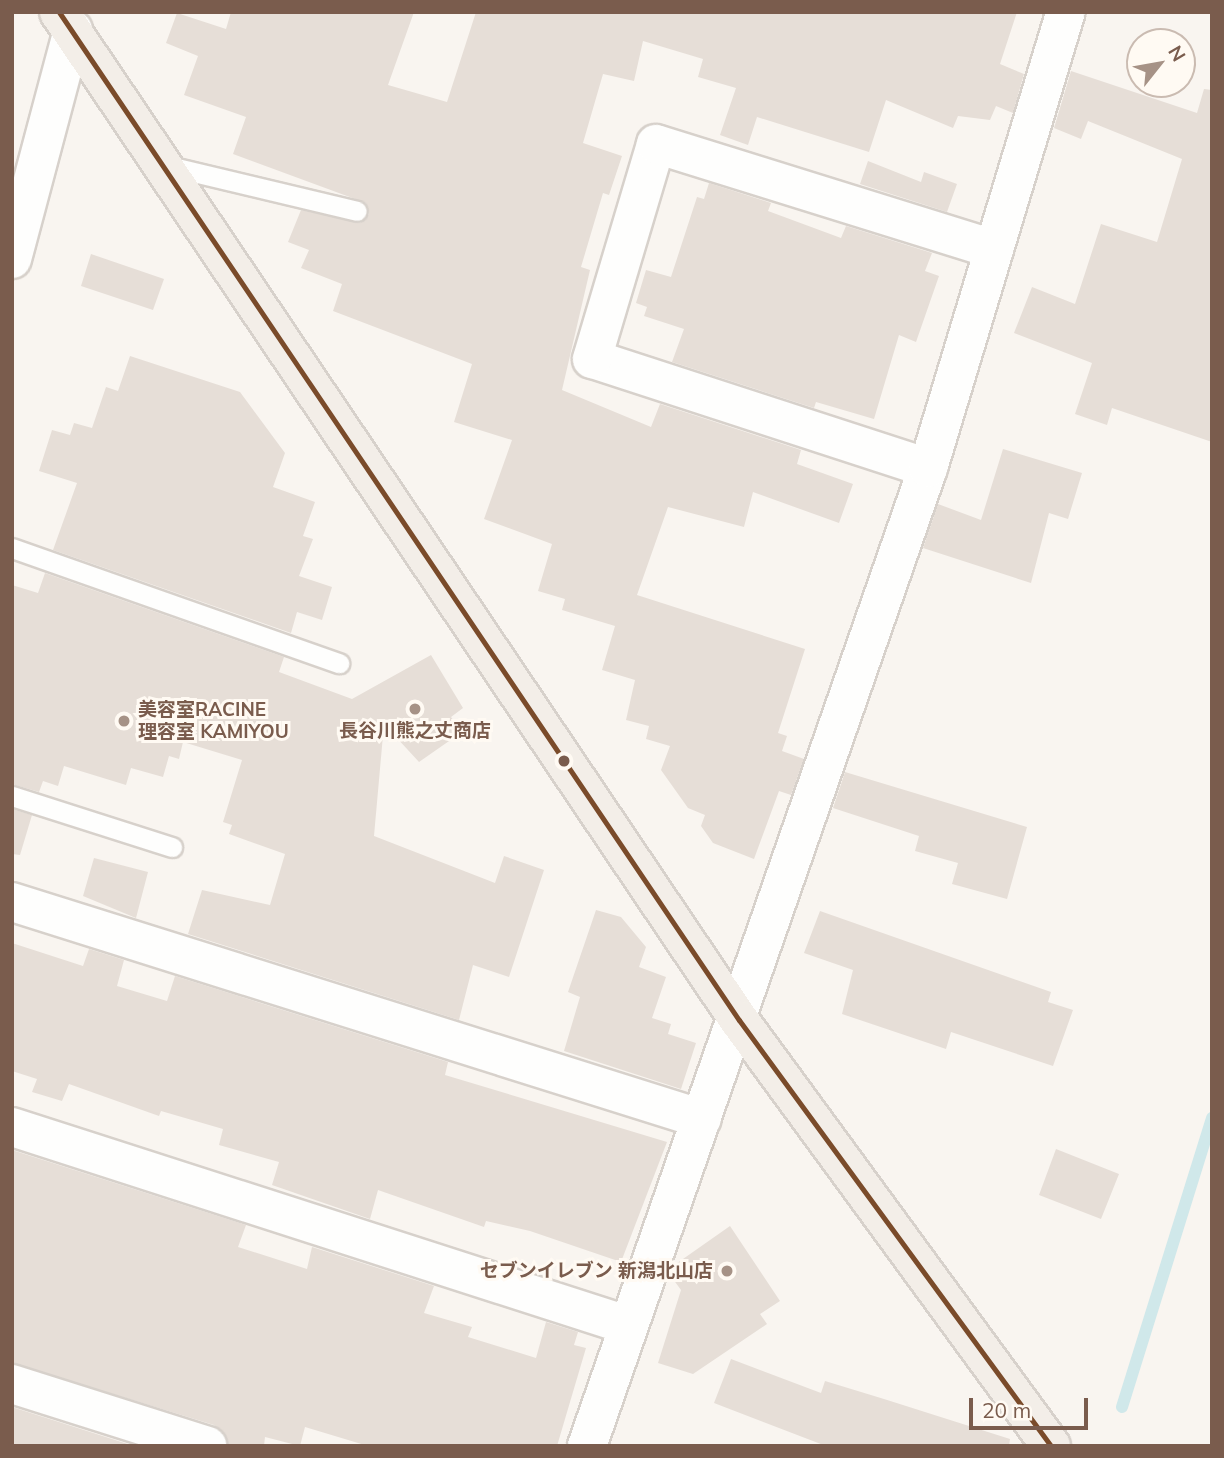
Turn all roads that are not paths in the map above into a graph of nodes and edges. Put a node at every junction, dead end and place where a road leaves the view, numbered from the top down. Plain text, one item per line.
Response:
1 (1066, 12) edge
2 (66, 21) edge
3 (163, 165) junction
4 (20, 206) edge
5 (357, 211) dead end
6 (994, 249) junction
7 (12, 259) edge
8 (928, 468) junction
9 (12, 548) edge
10 (339, 663) dead end
11 (12, 796) edge
12 (172, 847) dead end
13 (12, 902) edge
14 (739, 1020) junction
15 (702, 1119) junction
16 (12, 1127) edge
17 (627, 1325) junction
18 (12, 1384) edge
19 (207, 1446) edge
20 (587, 1446) edge
21 (1051, 1446) edge

1 - 6 street
2 - 3 main road
2 - 4 street
3 - 5 lane
3 - 14 main road
4 - 7 street
6 - 8 street
6 - 8 street
8 - 14 street
9 - 10 lane
11 - 12 lane
13 - 15 street
14 - 15 street
14 - 21 main road
15 - 17 street
16 - 17 street
17 - 20 street
18 - 19 street

